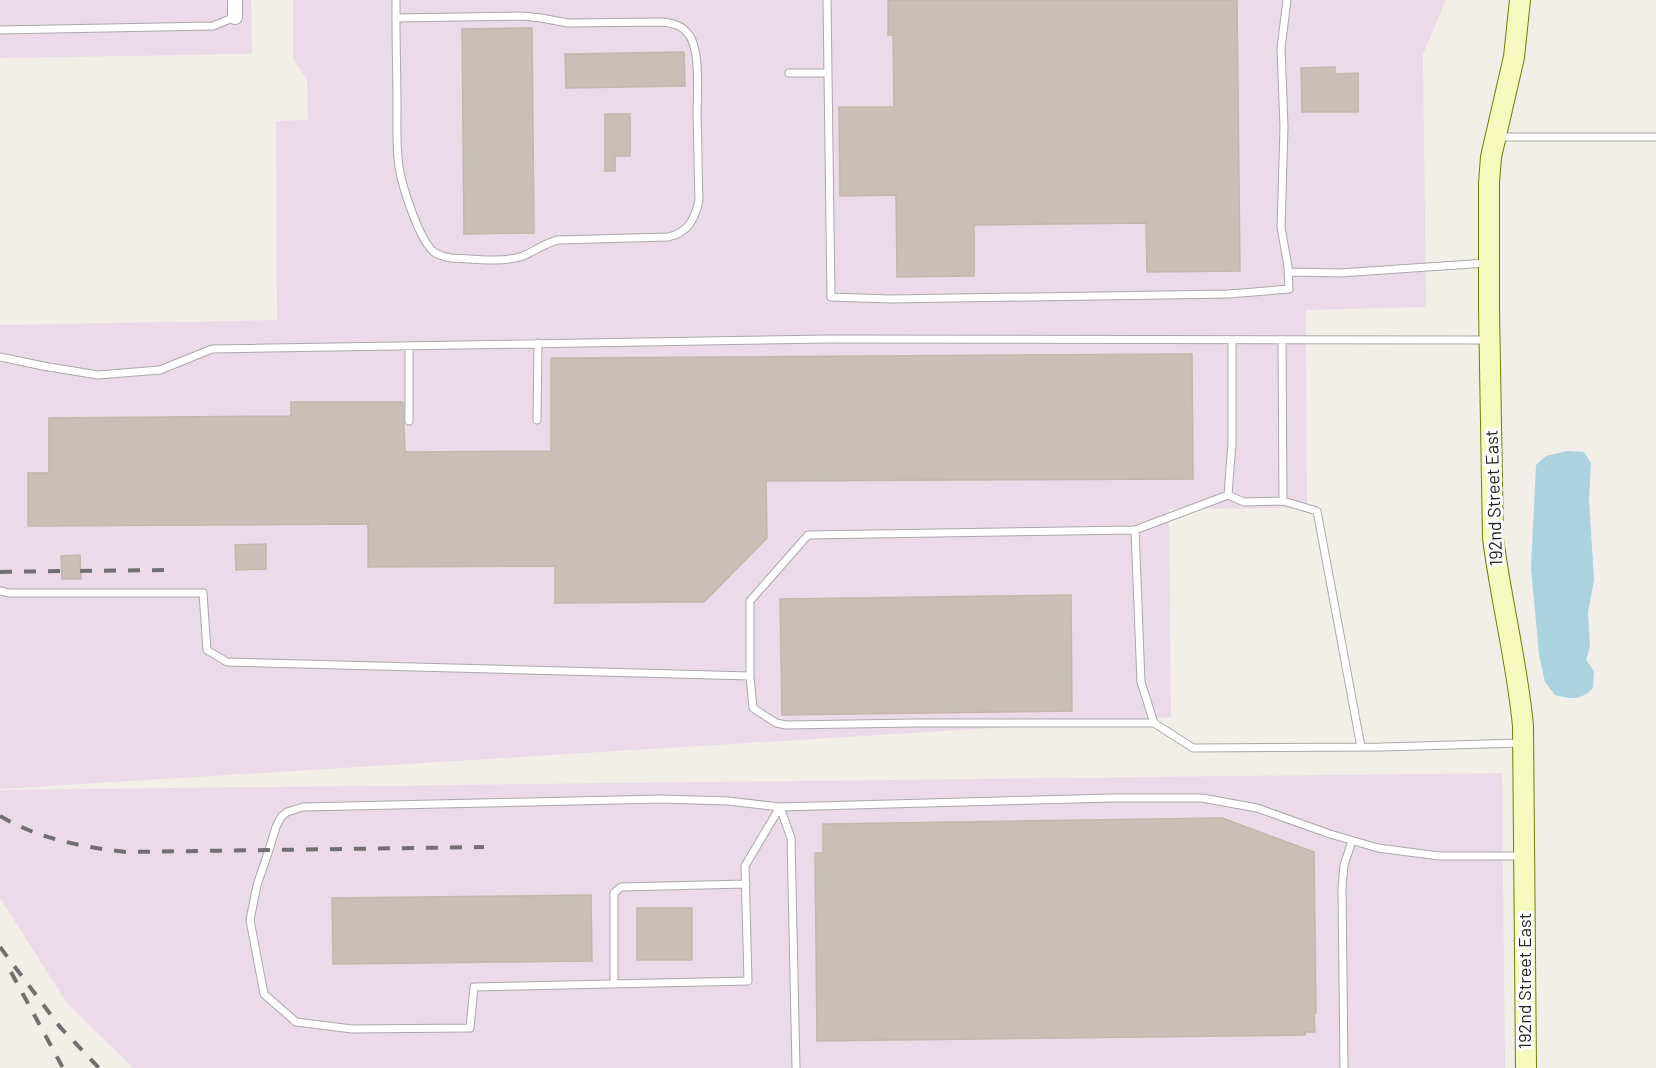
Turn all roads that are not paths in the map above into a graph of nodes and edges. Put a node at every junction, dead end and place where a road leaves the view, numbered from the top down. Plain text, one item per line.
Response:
1 (235, 0) edge
2 (396, 0) edge
3 (827, 0) edge
4 (1287, 0) edge
5 (1520, 0) edge
6 (235, 17) joint
7 (396, 18) junction
8 (0, 30) edge
9 (828, 72) junction
10 (789, 73) dead end
11 (1495, 137) junction
12 (1656, 137) edge
13 (1489, 262) junction
14 (1288, 272) junction
15 (1232, 340) junction
16 (1282, 340) junction
17 (1490, 340) junction
18 (538, 343) junction
19 (409, 346) junction
20 (0, 357) edge
21 (537, 420) dead end
22 (409, 421) dead end
23 (1228, 495) junction
24 (1283, 501) junction
25 (1135, 530) junction
26 (0, 591) edge
27 (750, 676) junction
28 (1154, 723) junction
29 (1523, 742) junction
30 (1361, 747) junction
31 (780, 807) junction
32 (1352, 840) junction
33 (1525, 856) junction
34 (746, 884) junction
35 (614, 984) junction
36 (796, 1068) edge
37 (1344, 1068) edge
38 (1526, 1068) edge

1 - 6 street
2 - 7 lane
3 - 9 lane
4 - 14 lane
5 - 11 street, 192nd Street East
6 - 8 lane
7 - 7 lane
9 - 10 lane
9 - 14 lane
11 - 12 lane
11 - 13 street, 192nd Street East
13 - 14 lane
13 - 17 street, 192nd Street East
15 - 16 lane
15 - 18 lane
15 - 23 lane
16 - 17 lane
16 - 24 lane
17 - 29 street, 192nd Street East
18 - 19 lane
18 - 21 lane
19 - 20 lane
19 - 22 lane
23 - 24 lane
23 - 25 lane
24 - 30 lane
25 - 27 lane
25 - 28 lane
26 - 27 lane
27 - 28 lane
28 - 30 lane
29 - 30 lane
29 - 33 street, 192nd Street East
31 - 32 lane
31 - 34 lane
31 - 35 lane
31 - 36 lane
32 - 33 lane
32 - 37 lane
33 - 38 street, 192nd Street East
34 - 35 lane
34 - 35 lane

